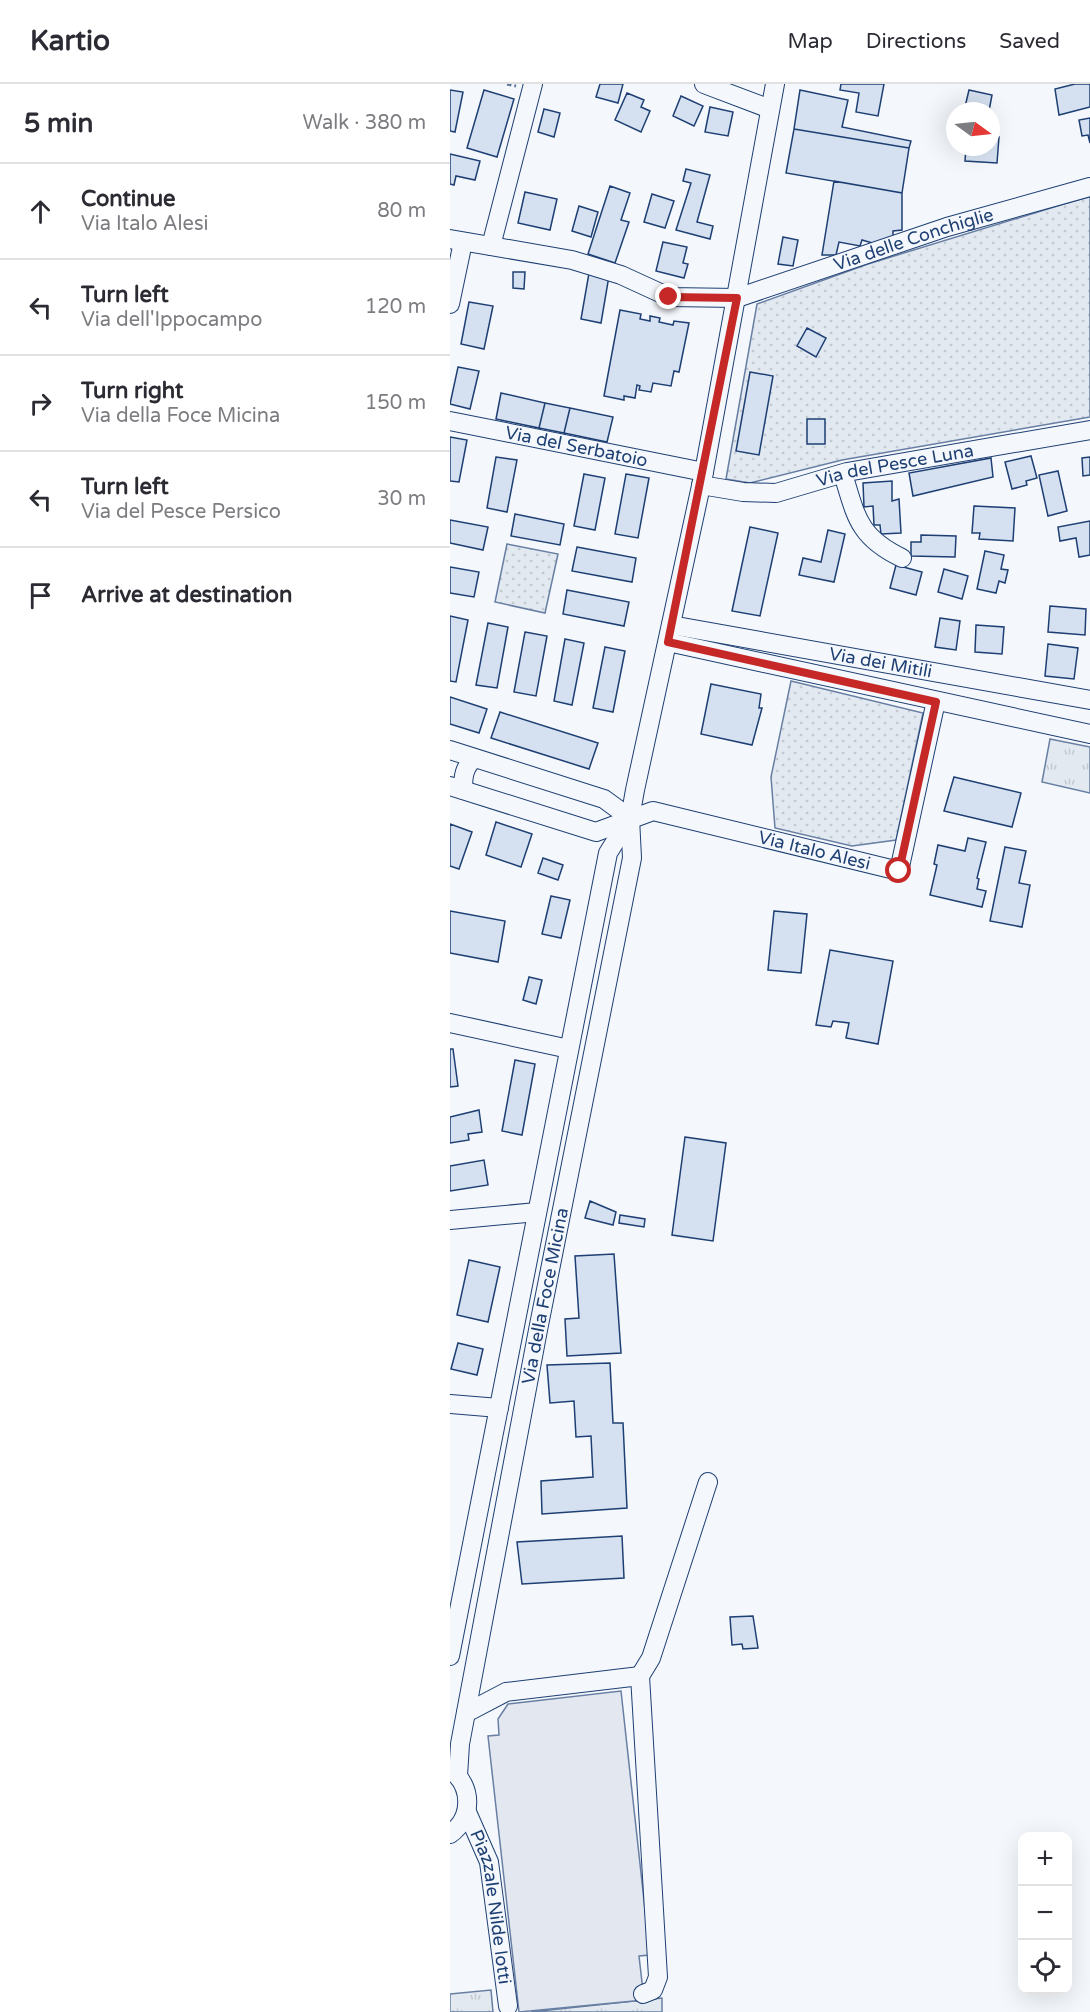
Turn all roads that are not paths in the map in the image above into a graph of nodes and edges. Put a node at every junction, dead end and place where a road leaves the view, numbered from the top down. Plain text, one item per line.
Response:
1 (533, 84) edge
2 (704, 84) edge
3 (775, 84) edge
4 (770, 109) junction
5 (1090, 187) edge
6 (457, 241) edge
7 (491, 246) junction
8 (737, 298) junction
9 (450, 304) edge
10 (450, 421) edge
11 (1090, 430) edge
12 (843, 474) junction
13 (702, 479) junction
14 (902, 558) dead end
15 (669, 634) junction
16 (1090, 700) edge
17 (936, 702) junction
18 (1090, 734) edge
19 (450, 750) edge
20 (474, 758) junction
21 (456, 788) edge
22 (630, 818) junction
23 (450, 1023) edge
24 (569, 1049) junction
25 (537, 1212) junction
26 (450, 1220) edge
27 (514, 1325) junction
28 (538, 1330) junction
29 (450, 1404) edge
30 (499, 1408) junction
31 (708, 1482) dead end
32 (450, 1656) edge
33 (473, 1675) junction
34 (640, 1676) junction
35 (506, 1692) junction
36 (466, 1713) junction
37 (454, 1773) edge
38 (466, 1812) junction
39 (450, 1834) edge
40 (643, 1994) dead end
41 (508, 2006) dead end

1 - 7 street
2 - 4 street
3 - 4 street, Via della Foce Micina
4 - 8 street, Via della Foce Micina
5 - 8 street, Via delle Conchiglie
6 - 7 street, Via delle Conchiglie
6 - 9 street
7 - 8 street, Via delle Conchiglie
8 - 13 street, Via della Foce Micina
10 - 13 street, Via del Serbatoio
11 - 12 street, Via del Pesce Luna
12 - 13 street, Via del Pesce Luna
12 - 14 street
13 - 15 street, Via della Foce Micina
15 - 16 street, Via dei Mitili
15 - 17 street
15 - 22 street, Via della Foce Micina
17 - 18 street
17 - 22 street, Via Italo Alesi
19 - 20 street
20 - 21 street
20 - 22 street
21 - 22 street
22 - 24 street, Via della Foce Micina
22 - 28 street, Via della Foce Micina
23 - 24 street
24 - 25 street, Via della Foce Micina
25 - 26 street
25 - 27 street, Via della Foce Micina
27 - 28 street
27 - 30 street, Via della Foce Micina
28 - 33 street, Via della Foce Micina
29 - 30 street
30 - 32 street, Via della Foce Micina
31 - 34 street
33 - 35 street
33 - 36 street, Via della Foce Micina
34 - 35 street
34 - 40 street
35 - 36 street
36 - 37 street, Via della Foce Micina
37 - 38 street, Via della Foce Micina
38 - 39 street
38 - 41 street, Piazzale Nilde Iotti

